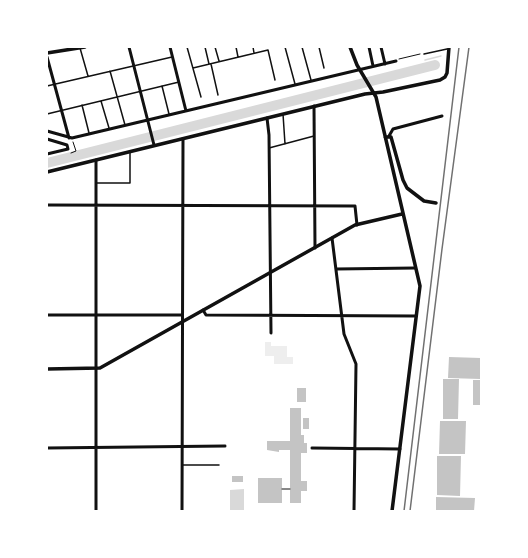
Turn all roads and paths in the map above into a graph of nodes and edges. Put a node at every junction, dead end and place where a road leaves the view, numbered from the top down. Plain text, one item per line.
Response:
1 (54, 47) edge
2 (85, 47) edge
3 (129, 47) edge
4 (170, 47) edge
5 (188, 47) edge
6 (205, 47) edge
7 (215, 47) edge
8 (236, 47) edge
9 (253, 47) edge
10 (262, 47) edge
11 (285, 47) edge
12 (302, 47) edge
13 (319, 47) edge
14 (350, 47) edge
15 (369, 47) edge
16 (381, 47) edge
17 (80, 48) junction
18 (449, 49) edge
19 (263, 51) junction
20 (55, 52) junction
21 (47, 53) edge
22 (254, 53) junction
23 (424, 54) joint
24 (47, 56) edge
25 (172, 57) junction
26 (238, 57) junction
27 (219, 61) junction
28 (396, 61) joint
29 (210, 64) junction
30 (385, 64) junction
31 (134, 66) junction
32 (373, 66) junction
33 (193, 68) junction
34 (324, 68) dead end
35 (360, 70) junction
36 (110, 71) junction
37 (88, 76) junction
38 (275, 80) dead end
39 (179, 82) junction
40 (311, 82) junction
41 (54, 84) junction
42 (295, 84) dead end
43 (47, 86) edge
44 (162, 86) junction
45 (372, 91) junction
46 (140, 92) junction
47 (218, 95) dead end
48 (117, 97) junction
49 (201, 97) dead end
50 (101, 101) junction
51 (82, 105) junction
52 (314, 106) junction
53 (62, 110) junction
54 (186, 111) junction
55 (47, 114) edge
56 (283, 114) junction
57 (170, 115) junction
58 (442, 116) dead end
59 (267, 118) junction
60 (148, 120) junction
61 (125, 126) junction
62 (109, 129) junction
63 (47, 131) edge
64 (89, 134) junction
65 (314, 136) junction
66 (387, 137) junction
67 (69, 138) junction
68 (47, 139) edge
69 (183, 139) junction
70 (154, 144) junction
71 (285, 144) junction
72 (270, 148) junction
73 (130, 152) junction
74 (47, 154) edge
75 (96, 160) junction
76 (47, 172) edge
77 (96, 183) junction
78 (436, 203) dead end
79 (47, 205) edge
80 (96, 205) junction
81 (183, 206) junction
82 (270, 206) junction
83 (314, 206) junction
84 (402, 214) junction
85 (357, 225) junction
86 (332, 238) junction
87 (314, 248) junction
88 (416, 268) junction
89 (336, 269) junction
90 (269, 273) junction
91 (203, 310) junction
92 (270, 314) junction
93 (47, 315) edge
94 (95, 315) junction
95 (182, 315) junction
96 (343, 315) junction
97 (416, 316) junction
98 (182, 321) junction
99 (271, 333) dead end
100 (47, 369) edge
101 (96, 369) junction
102 (182, 446) junction
103 (226, 446) dead end
104 (47, 448) edge
105 (96, 448) junction
106 (312, 448) dead end
107 (355, 448) junction
108 (400, 449) junction
109 (182, 465) junction
110 (219, 465) dead end
111 (282, 490) dead end
112 (290, 490) dead end
113 (96, 511) edge
114 (182, 511) edge
115 (354, 511) edge
116 (392, 511) edge

1 - 20 street
2 - 17 street
3 - 31 street
4 - 25 street
5 - 33 lane
6 - 29 lane
7 - 27 lane
8 - 26 lane
9 - 22 lane
10 - 19 lane
11 - 42 lane
12 - 40 lane
13 - 34 lane
14 - 35 street
15 - 32 street
16 - 30 street
17 - 20 street
17 - 37 lane
18 - 23 lane
18 - 45 street
19 - 22 lane
19 - 38 lane
20 - 21 street
22 - 26 lane
23 - 28 path
24 - 41 street
25 - 31 lane
25 - 39 street
26 - 27 lane
27 - 29 lane
28 - 30 street
29 - 33 lane
29 - 47 lane
30 - 32 street
31 - 36 lane
31 - 46 street
32 - 35 street
33 - 49 lane
35 - 40 street
35 - 45 street
36 - 37 lane
36 - 48 lane
37 - 41 lane
39 - 44 lane
39 - 54 street
40 - 54 street
41 - 43 lane
41 - 53 street
44 - 46 lane
44 - 57 lane
45 - 52 street
45 - 66 street
46 - 48 lane
46 - 60 street
48 - 50 lane
48 - 61 lane
50 - 51 lane
50 - 62 lane
51 - 53 lane
51 - 64 lane
52 - 56 street
52 - 65 street
53 - 55 lane
53 - 67 street
54 - 57 street
56 - 59 street
56 - 71 lane
57 - 60 street
58 - 66 street
59 - 69 street
59 - 72 street
60 - 61 street
60 - 70 street
61 - 62 street
62 - 64 street
63 - 67 street
64 - 67 street
65 - 71 lane
65 - 83 street
66 - 78 street
66 - 84 street
68 - 74 street
69 - 70 street
69 - 81 street
70 - 73 street
71 - 72 lane
72 - 82 street
73 - 75 street
73 - 77 lane
75 - 76 street
75 - 77 street
77 - 80 street
79 - 80 street
80 - 81 street
80 - 94 street
81 - 82 street
81 - 95 street
82 - 83 street
82 - 90 street
83 - 85 street
83 - 87 street
84 - 85 street
84 - 88 street
85 - 86 street
86 - 87 street
86 - 89 street
87 - 90 street
88 - 89 street
88 - 97 street
89 - 96 street
90 - 91 street
90 - 92 street
91 - 92 street
91 - 98 street
92 - 96 street
92 - 99 street
93 - 94 street
94 - 95 street
94 - 101 street
95 - 98 street
96 - 97 street
96 - 107 street
97 - 108 street
98 - 101 street
98 - 102 street
100 - 101 street
101 - 105 street
102 - 103 street
102 - 105 street
102 - 109 street
104 - 105 street
105 - 113 street
106 - 107 street
107 - 108 street
107 - 115 street
108 - 116 street
109 - 110 lane
109 - 114 street
111 - 112 path

